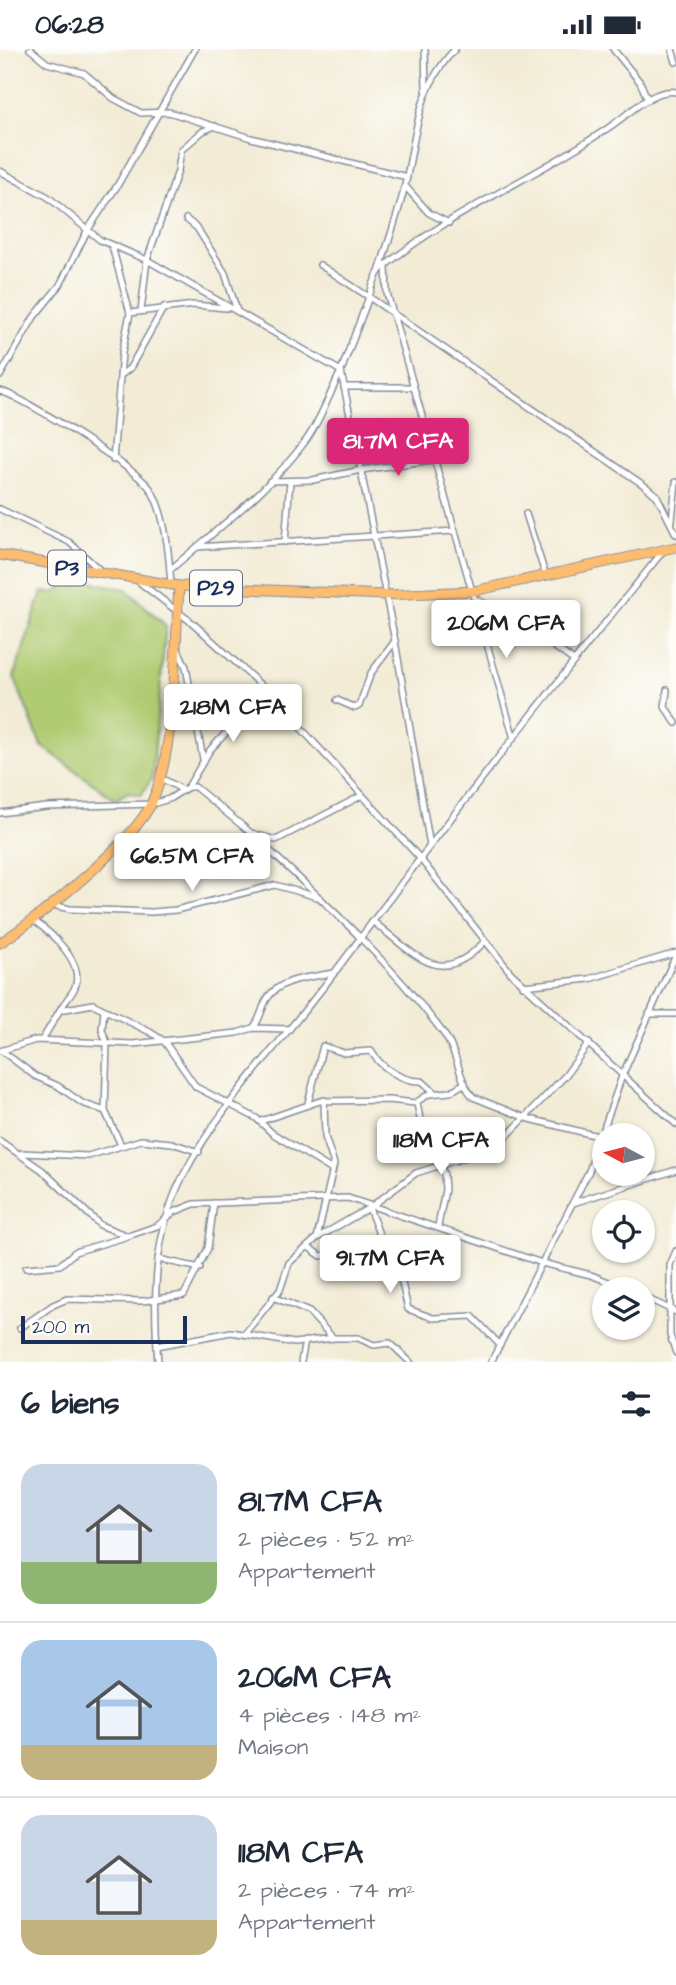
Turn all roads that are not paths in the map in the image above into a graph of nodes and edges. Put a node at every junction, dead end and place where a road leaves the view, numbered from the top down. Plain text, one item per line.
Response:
1 (30, 49) edge
2 (195, 49) edge
3 (425, 49) edge
4 (455, 49) edge
5 (613, 49) edge
6 (672, 49) edge
7 (676, 62) edge
8 (426, 90) junction
9 (676, 92) edge
10 (649, 100) junction
11 (157, 113) junction
12 (215, 126) junction
13 (0, 171) edge
14 (407, 177) junction
15 (405, 186) junction
16 (186, 219) dead end
17 (449, 223) junction
18 (88, 231) junction
19 (112, 246) junction
20 (147, 260) junction
21 (320, 265) dead end
22 (383, 267) junction
23 (369, 297) junction
24 (164, 307) junction
25 (229, 308) junction
26 (141, 311) junction
27 (130, 313) junction
28 (239, 313) junction
29 (394, 315) junction
30 (0, 358) edge
31 (7, 363) junction
32 (341, 371) junction
33 (0, 376) edge
34 (121, 376) junction
35 (344, 387) junction
36 (413, 387) junction
37 (0, 391) edge
38 (113, 460) junction
39 (432, 460) junction
40 (361, 470) junction
41 (270, 481) junction
42 (290, 481) junction
43 (676, 482) edge
44 (0, 509) edge
45 (526, 514) dead end
46 (671, 520) junction
47 (455, 531) junction
48 (676, 534) edge
49 (375, 538) junction
50 (285, 542) junction
51 (196, 547) junction
52 (676, 547) edge
53 (664, 550) junction
54 (0, 555) edge
55 (170, 570) junction
56 (105, 575) junction
57 (546, 577) junction
58 (135, 578) junction
59 (175, 585) junction
60 (386, 595) junction
61 (475, 595) junction
62 (177, 613) junction
63 (395, 641) junction
64 (175, 644) junction
65 (574, 661) junction
66 (667, 689) dead end
67 (266, 690) junction
68 (337, 700) dead end
69 (676, 723) edge
70 (513, 735) junction
71 (203, 759) junction
72 (161, 778) junction
73 (185, 788) junction
74 (361, 796) junction
75 (152, 804) junction
76 (0, 813) edge
77 (251, 833) junction
78 (430, 846) junction
79 (421, 859) junction
80 (320, 898) junction
81 (52, 905) junction
82 (33, 920) junction
83 (372, 921) junction
84 (361, 936) junction
85 (485, 940) junction
86 (0, 943) edge
87 (676, 954) edge
88 (334, 973) junction
89 (523, 986) junction
90 (60, 1010) junction
91 (104, 1010) junction
92 (649, 1014) junction
93 (676, 1014) edge
94 (253, 1028) junction
95 (289, 1029) junction
96 (42, 1040) junction
97 (164, 1041) junction
98 (107, 1043) junction
99 (589, 1043) junction
100 (1, 1051) edge
101 (622, 1076) junction
102 (465, 1083) junction
103 (433, 1092) junction
104 (324, 1100) junction
105 (308, 1103) junction
106 (418, 1103) junction
107 (230, 1106) junction
108 (105, 1111) junction
109 (526, 1118) junction
110 (261, 1121) junction
111 (607, 1123) edge
112 (676, 1124) edge
113 (592, 1134) edge
114 (0, 1141) edge
115 (121, 1146) junction
116 (199, 1152) junction
117 (21, 1153) junction
118 (441, 1163) junction
119 (592, 1165) edge
120 (332, 1170) junction
121 (676, 1170) edge
122 (326, 1199) junction
123 (214, 1203) junction
124 (573, 1203) junction
125 (371, 1206) junction
126 (166, 1219) junction
127 (438, 1226) junction
128 (128, 1236) junction
129 (317, 1238) junction
130 (382, 1242) junction
131 (308, 1247) junction
132 (676, 1251) edge
133 (158, 1259) junction
134 (542, 1263) junction
135 (26, 1268) dead end
136 (200, 1268) junction
137 (596, 1277) edge
138 (155, 1297) junction
139 (274, 1297) junction
140 (655, 1302) edge
141 (674, 1312) edge
142 (20, 1328) dead end
143 (246, 1332) junction
144 (333, 1338) junction
145 (305, 1341) junction
146 (500, 1345) junction
147 (156, 1346) junction
148 (676, 1353) edge
149 (158, 1362) edge
150 (301, 1362) edge
151 (410, 1362) edge
152 (491, 1362) edge
153 (672, 1362) edge

1 - 11 street
2 - 11 street
3 - 8 street
4 - 8 street
5 - 10 street
6 - 7 street
8 - 14 street
9 - 10 street
10 - 17 street
11 - 12 street
11 - 18 street
12 - 14 street
12 - 20 street
13 - 18 street
14 - 15 street
15 - 17 street
15 - 22 street
16 - 28 street
17 - 22 street
18 - 19 street
18 - 31 street
19 - 20 street
19 - 27 street
20 - 25 street
20 - 26 street
21 - 23 street
22 - 23 street
22 - 29 street
23 - 29 street
23 - 32 street
24 - 25 street
24 - 26 street
24 - 34 street
25 - 28 street
26 - 27 street
27 - 34 street
28 - 32 street
29 - 36 street
29 - 46 street
30 - 31 street
31 - 33 street
32 - 35 street
32 - 41 street
34 - 38 street
35 - 36 street
35 - 40 street
36 - 39 street
37 - 38 street
38 - 55 street
39 - 40 street
39 - 47 street
40 - 42 street
40 - 49 street
41 - 42 street
41 - 51 street
42 - 50 street
43 - 46 street
44 - 56 street
45 - 57 street
46 - 48 street
47 - 49 street
47 - 61 street
49 - 50 street
49 - 60 street
50 - 51 street
51 - 55 street
52 - 53 main road, P29
53 - 57 main road, P29
53 - 65 street
54 - 56 main road, P3
55 - 59 street
56 - 58 main road, P3
57 - 61 main road, P29
58 - 59 main road, P3
58 - 62 street
59 - 60 main road, P29
59 - 62 main road, P29
60 - 61 main road, P29
60 - 63 street
61 - 65 street
61 - 70 street
62 - 64 main road, P29
62 - 67 street
63 - 68 street
63 - 78 street
64 - 71 street
64 - 72 main road, P29
65 - 70 street
66 - 69 street
67 - 71 street
67 - 74 street
70 - 78 street
71 - 73 street
72 - 73 street
72 - 75 main road, P29
73 - 75 street
73 - 77 street
74 - 77 street
74 - 79 street
75 - 76 street
75 - 81 main road, P29
77 - 80 street
78 - 79 street
79 - 83 street
79 - 85 street
80 - 81 street
80 - 84 street
81 - 82 main road, P29
82 - 86 main road, P29
82 - 90 street
83 - 84 street
83 - 85 street
84 - 88 street
84 - 102 street
85 - 89 street
87 - 89 street
87 - 92 street
88 - 94 street
88 - 95 street
89 - 99 street
90 - 91 street
90 - 96 street
91 - 97 street
91 - 98 street
92 - 93 street
92 - 101 street
94 - 95 street
94 - 97 street
95 - 107 street
96 - 98 street
96 - 100 street
97 - 98 street
97 - 107 street
98 - 108 street
99 - 101 street
99 - 109 street
100 - 108 street
101 - 111 street
101 - 112 street
102 - 103 street
102 - 109 street
103 - 105 street
103 - 106 street
104 - 105 street
104 - 106 street
104 - 120 street
105 - 110 street
106 - 118 street
107 - 110 street
107 - 116 street
108 - 115 street
109 - 113 street
109 - 118 street
110 - 120 street
114 - 117 street
115 - 116 street
115 - 117 street
116 - 126 street
117 - 128 street
118 - 125 street
118 - 127 street
119 - 124 street
120 - 122 street
121 - 124 street
122 - 123 street
122 - 125 street
122 - 129 street
123 - 126 street
123 - 136 street
124 - 134 street
125 - 127 street
125 - 129 street
125 - 130 street
126 - 128 street
126 - 133 street
127 - 134 street
128 - 135 street
129 - 131 street
130 - 131 street
130 - 146 street
131 - 139 street
132 - 141 street
133 - 136 street
133 - 138 street
134 - 137 street
134 - 146 street
136 - 138 street
138 - 142 street
138 - 147 street
139 - 143 street
139 - 144 street
140 - 141 street
141 - 148 street
143 - 145 street
143 - 147 street
144 - 145 street
144 - 151 street
145 - 150 street
146 - 152 street
147 - 149 street
148 - 153 street

